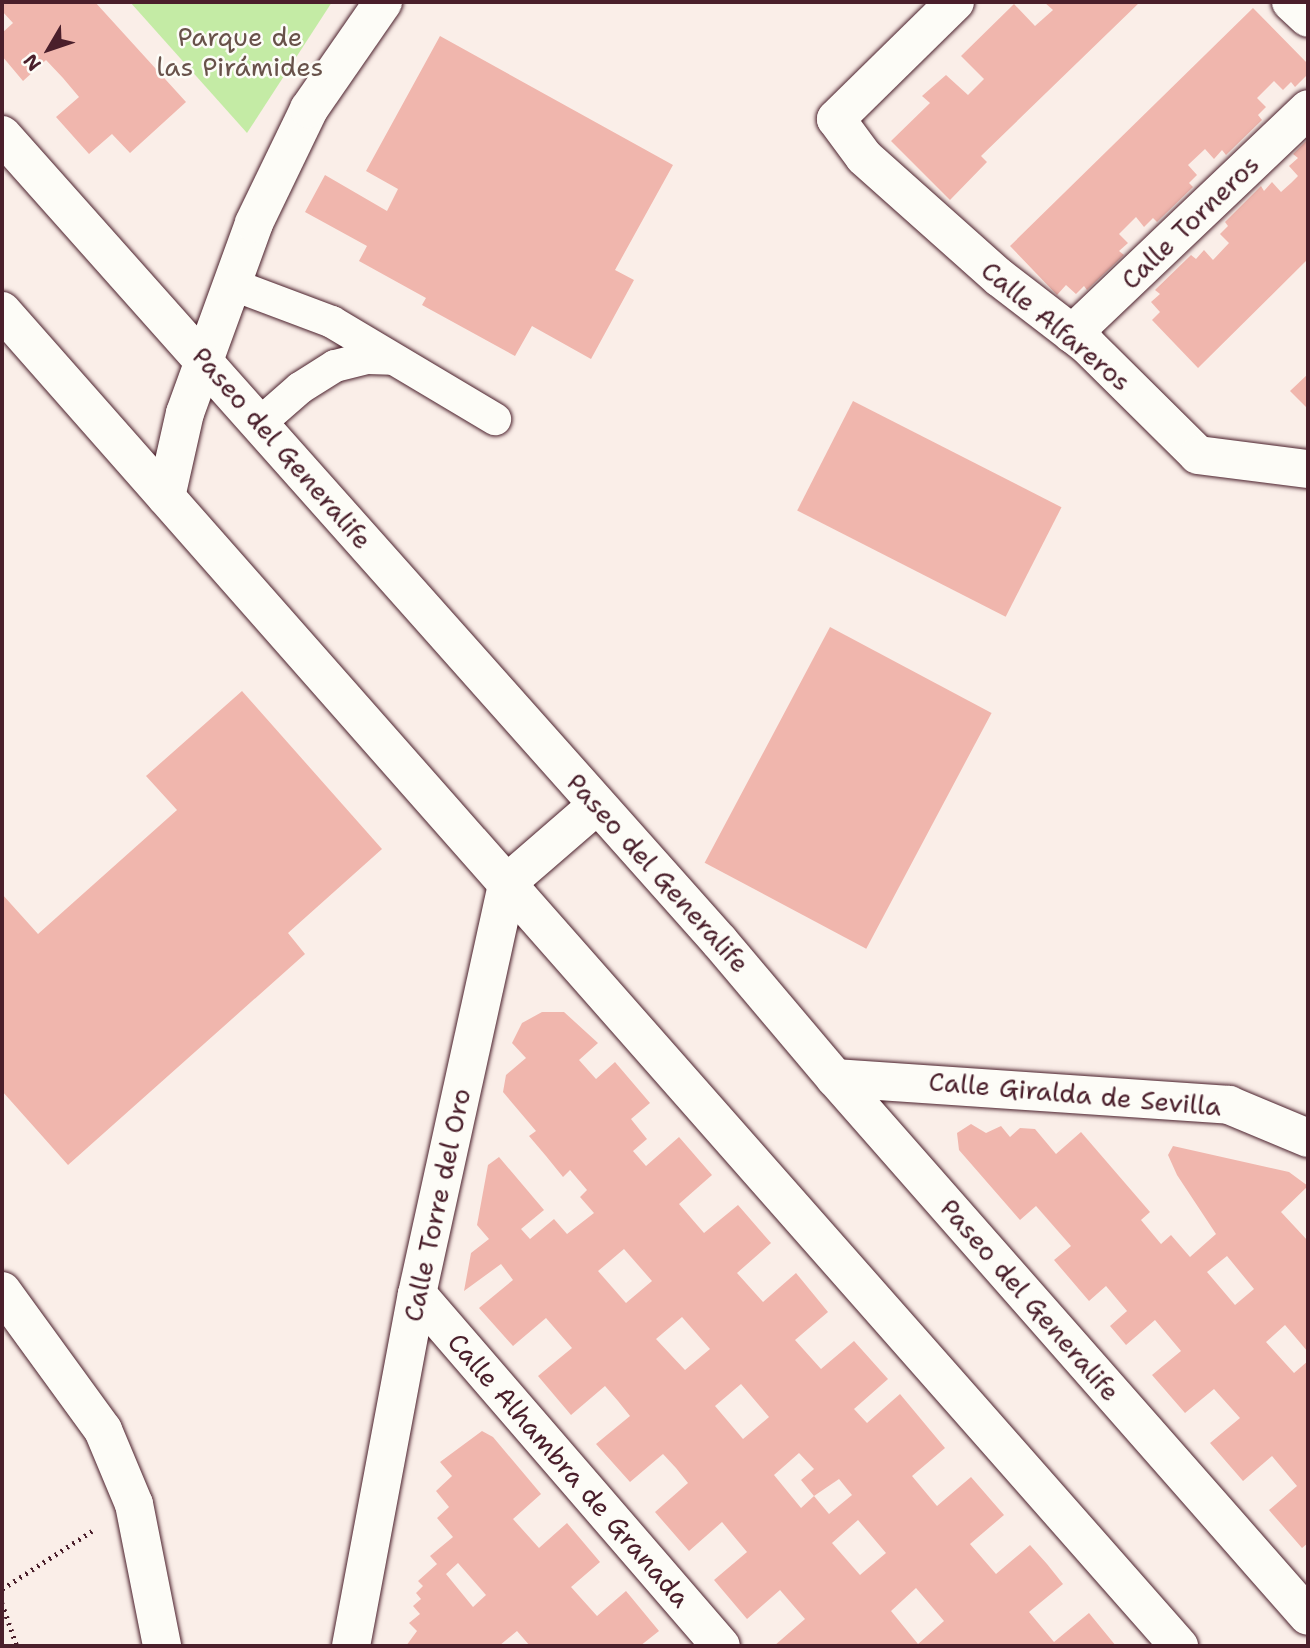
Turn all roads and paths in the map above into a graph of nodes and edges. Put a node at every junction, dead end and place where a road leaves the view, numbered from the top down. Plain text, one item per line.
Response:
1 (383, 2) edge
2 (955, 2) edge
3 (1291, 2) edge
4 (1308, 19) edge
5 (1308, 109) edge
6 (2, 135) edge
7 (232, 284) junction
8 (2, 311) edge
9 (1072, 334) junction
10 (204, 359) junction
11 (392, 359) junction
12 (495, 419) dead end
13 (260, 423) junction
14 (1308, 469) edge
15 (166, 497) junction
16 (597, 805) junction
17 (507, 883) junction
18 (835, 1078) junction
19 (1308, 1138) edge
20 (2, 1291) edge
21 (417, 1294) junction
22 (134, 1504) junction
23 (2, 1589) edge
24 (2, 1603) edge
25 (1308, 1616) edge
26 (17, 1646) edge
27 (162, 1646) edge
28 (351, 1646) edge
29 (721, 1646) edge
30 (1179, 1646) edge

1 - 7 street
2 - 9 street, Calle Alfareros
3 - 4 street
5 - 9 street, Calle Torneros
6 - 10 street, Paseo del Generalife
7 - 10 street
7 - 11 lane
8 - 15 street
9 - 14 street, Calle Alfareros
10 - 13 street, Paseo del Generalife
10 - 15 street
11 - 12 lane
11 - 13 lane
13 - 16 street, Paseo del Generalife
15 - 17 street
16 - 17 street
16 - 18 street, Paseo del Generalife
17 - 21 street, Calle Torre del Oro
17 - 30 street
18 - 19 street, Calle Giralda de Sevilla
18 - 25 street, Paseo del Generalife
20 - 22 street
21 - 28 street, Calle Torre del Oro
21 - 29 street, Calle Alhambra de Granada
22 - 23 path
22 - 27 street
24 - 26 path

